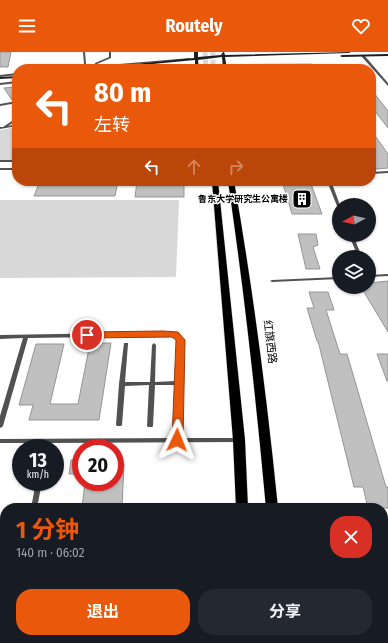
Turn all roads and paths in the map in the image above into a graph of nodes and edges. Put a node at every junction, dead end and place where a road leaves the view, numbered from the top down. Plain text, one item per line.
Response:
1 (84, 52) edge
2 (110, 52) edge
3 (196, 52) edge
4 (349, 52) edge
5 (388, 55) edge
6 (224, 56) edge
7 (363, 56) junction
8 (196, 60) junction
9 (85, 64) edge
10 (96, 64) edge
11 (132, 64) edge
12 (167, 64) edge
13 (196, 64) edge
14 (370, 64) edge
15 (376, 71) edge
16 (12, 76) edge
17 (0, 77) edge
18 (12, 82) edge
19 (0, 83) edge
20 (388, 85) edge
21 (12, 103) edge
22 (0, 105) edge
23 (12, 122) edge
24 (12, 126) edge
25 (4, 127) junction
26 (0, 128) edge
27 (12, 161) edge
28 (0, 162) edge
29 (0, 169) edge
30 (12, 169) edge
31 (388, 172) edge
32 (376, 173) edge
33 (214, 186) edge
34 (231, 186) edge
35 (331, 186) edge
36 (336, 198) edge
37 (388, 275) edge
38 (376, 276) edge
39 (332, 278) edge
40 (272, 281) dead end
41 (26, 336) junction
42 (0, 337) edge
43 (126, 344) dead end
44 (154, 345) dead end
45 (179, 383) junction
46 (122, 384) junction
47 (152, 384) junction
48 (119, 425) dead end
49 (0, 426) edge
50 (150, 426) dead end
51 (64, 440) edge
52 (177, 440) junction
53 (239, 440) junction
54 (0, 441) edge
55 (12, 441) edge
56 (37, 491) edge
57 (35, 503) edge
58 (242, 503) edge
59 (272, 503) edge

1 - 9 lane
2 - 10 lane
3 - 8 main road
4 - 6 main road
5 - 7 main road
6 - 7 main road
6 - 8 main road
7 - 14 lane
8 - 11 main road
8 - 12 main road
8 - 13 main road
15 - 20 lane
16 - 17 main road
18 - 19 main road
21 - 22 lane
23 - 25 lane
24 - 25 lane
25 - 26 lane
27 - 28 lane
29 - 30 lane
31 - 32 lane
33 - 53 main road
34 - 59 main road, 红旗西路
35 - 36 lane
37 - 38 lane
39 - 40 lane
41 - 42 lane
41 - 45 lane
41 - 49 lane
43 - 46 lane
44 - 47 lane
45 - 47 lane
45 - 52 lane
46 - 47 lane
46 - 48 lane
47 - 50 lane
51 - 52 lane
52 - 53 lane
53 - 58 main road
54 - 55 lane
56 - 57 lane

